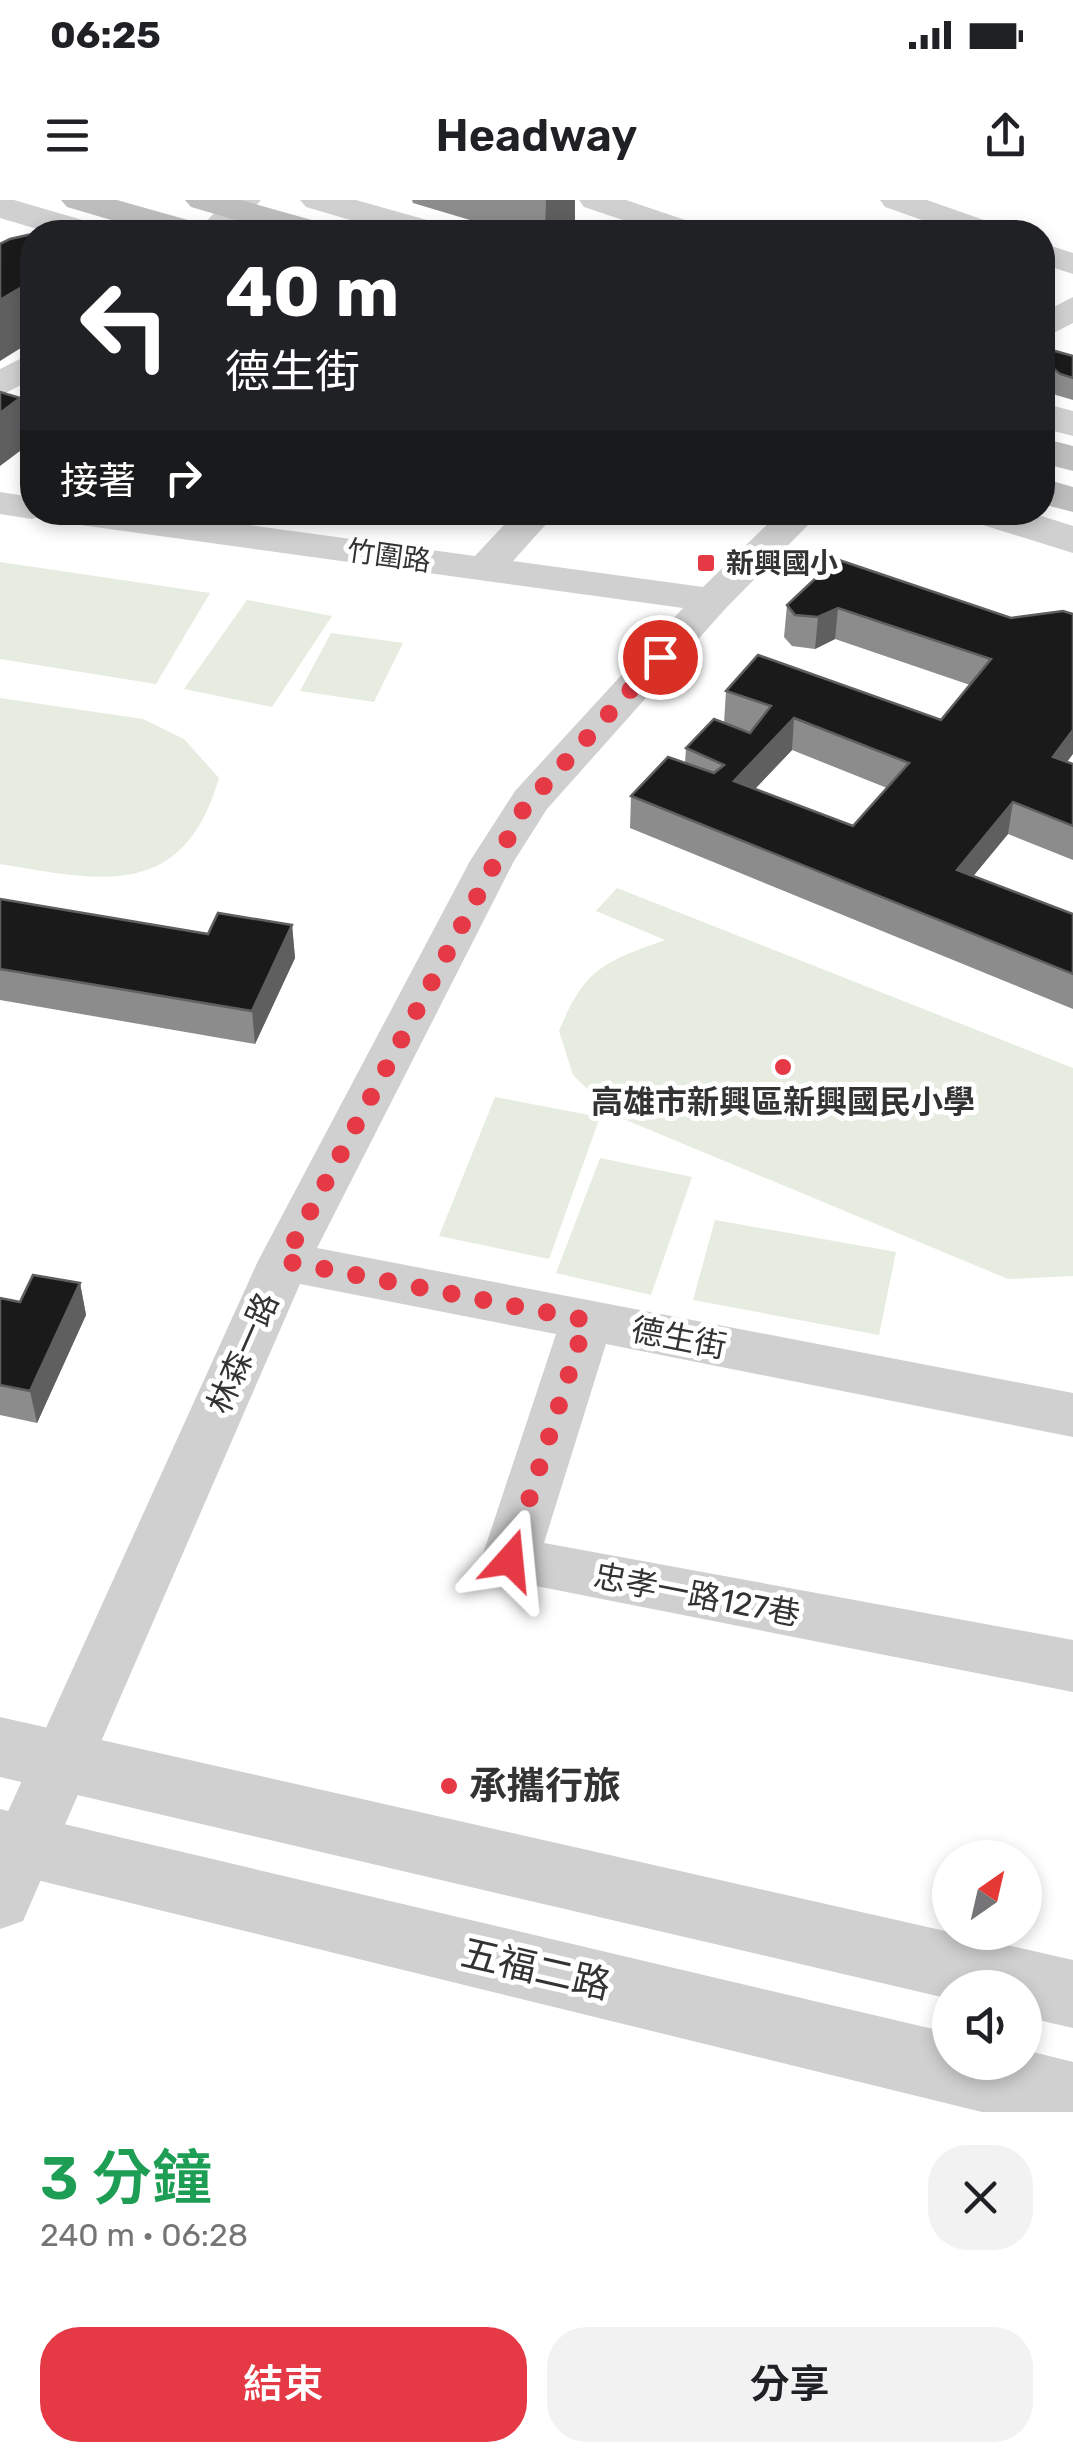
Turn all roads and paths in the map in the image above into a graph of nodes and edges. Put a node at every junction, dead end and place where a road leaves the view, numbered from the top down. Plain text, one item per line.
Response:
1 (79, 200) edge
2 (318, 200) edge
3 (594, 200) edge
4 (896, 200) edge
5 (0, 207) edge
6 (224, 210) edge
7 (43, 220) edge
8 (148, 220) edge
9 (264, 220) edge
10 (387, 220) edge
11 (653, 220) edge
12 (952, 220) edge
13 (163, 525) edge
14 (526, 525) edge
15 (789, 525) edge
16 (1026, 525) edge
17 (1073, 540) edge
18 (484, 569) junction
19 (712, 600) junction
20 (284, 1261) junction
21 (586, 1320) junction
22 (1073, 1415) edge
23 (1073, 1666) edge
24 (30, 1754) edge
25 (8, 1862) edge
26 (1073, 1994) edge
27 (1073, 2098) edge

1 - 8 main road
2 - 10 street
3 - 11 street
4 - 12 street
5 - 7 street
6 - 9 main road
13 - 18 street, 竹圍路
14 - 18 street
15 - 19 street, 林森一路
16 - 17 street
18 - 19 street, 竹圍路
19 - 20 street, 林森一路
20 - 21 street, 德生街
20 - 24 street, 林森一路
21 - 22 street, 德生街
21 - 23 street, 忠孝一路127巷
24 - 25 street, 林森一路
24 - 26 street
25 - 27 street, 五福二路

